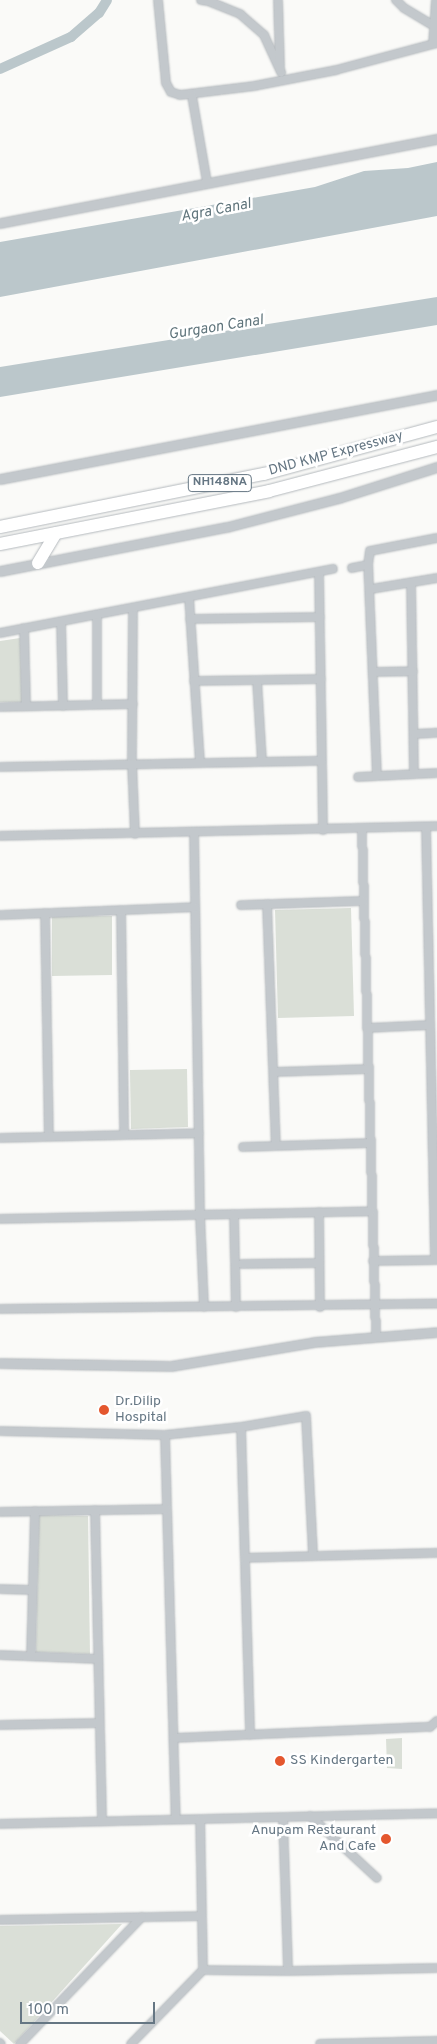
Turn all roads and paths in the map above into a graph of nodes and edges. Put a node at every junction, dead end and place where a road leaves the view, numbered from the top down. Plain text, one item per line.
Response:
1 (158, 0) edge
2 (165, 0) edge
3 (201, 0) edge
4 (278, 0) edge
5 (396, 0) edge
6 (436, 0) edge
7 (434, 26) junction
8 (435, 43) edge
9 (281, 72) junction
10 (281, 81) junction
11 (192, 96) junction
12 (437, 139) edge
13 (207, 182) junction
14 (0, 223) edge
15 (437, 395) edge
16 (437, 428) edge
17 (437, 447) edge
18 (437, 467) edge
19 (0, 479) edge
20 (0, 527) edge
21 (56, 533) junction
22 (437, 538) edge
23 (0, 544) edge
24 (38, 563) junction
25 (368, 565) junction
26 (352, 568) dead end
27 (333, 569) dead end
28 (0, 571) edge
29 (320, 572) junction
30 (437, 578) edge
31 (411, 583) junction
32 (371, 589) junction
33 (189, 597) junction
34 (133, 608) junction
35 (97, 615) junction
36 (320, 617) junction
37 (190, 619) junction
38 (61, 622) junction
39 (24, 628) junction
40 (0, 632) edge
41 (413, 670) junction
42 (374, 672) junction
43 (321, 679) junction
44 (257, 680) junction
45 (194, 681) junction
46 (98, 704) junction
47 (133, 704) junction
48 (26, 705) junction
49 (0, 706) edge
50 (63, 706) junction
51 (437, 733) edge
52 (415, 734) junction
53 (322, 761) junction
54 (262, 762) junction
55 (132, 763) junction
56 (200, 763) junction
57 (0, 766) edge
58 (437, 773) edge
59 (414, 774) junction
60 (377, 776) junction
61 (358, 777) dead end
62 (437, 826) edge
63 (426, 827) junction
64 (362, 829) junction
65 (323, 830) junction
66 (194, 832) junction
67 (135, 834) junction
68 (0, 836) edge
69 (427, 894) junction
70 (437, 894) edge
71 (364, 901) junction
72 (268, 904) junction
73 (241, 905) dead end
74 (195, 907) junction
75 (121, 910) junction
76 (46, 913) junction
77 (0, 915) edge
78 (428, 940) junction
79 (437, 940) edge
80 (430, 1025) junction
81 (367, 1028) junction
82 (368, 1069) junction
83 (274, 1072) junction
84 (199, 1133) junction
85 (124, 1134) junction
86 (49, 1136) junction
87 (0, 1138) edge
88 (370, 1143) junction
89 (276, 1146) junction
90 (243, 1147) dead end
91 (435, 1163) edge
92 (435, 1205) edge
93 (319, 1212) junction
94 (371, 1212) junction
95 (234, 1214) junction
96 (200, 1215) junction
97 (0, 1219) edge
98 (436, 1260) edge
99 (373, 1261) junction
100 (319, 1263) junction
101 (242, 1264) dead end
102 (437, 1304) edge
103 (320, 1306) junction
104 (374, 1306) junction
105 (204, 1307) junction
106 (236, 1307) junction
107 (0, 1309) edge
108 (437, 1332) edge
109 (376, 1337) junction
110 (0, 1363) edge
111 (242, 1427) junction
112 (0, 1431) edge
113 (165, 1435) junction
114 (167, 1509) junction
115 (94, 1510) junction
116 (34, 1511) junction
117 (0, 1512) edge
118 (437, 1553) edge
119 (313, 1556) junction
120 (245, 1558) junction
121 (0, 1589) edge
122 (32, 1590) junction
123 (0, 1655) edge
124 (31, 1656) junction
125 (98, 1659) junction
126 (437, 1721) edge
127 (99, 1723) junction
128 (0, 1725) edge
129 (250, 1735) junction
130 (174, 1738) junction
131 (437, 1813) edge
132 (310, 1816) junction
133 (283, 1817) junction
134 (200, 1819) junction
135 (176, 1820) junction
136 (102, 1821) junction
137 (0, 1824) edge
138 (377, 1878) dead end
139 (201, 1916) junction
140 (142, 1917) junction
141 (0, 1920) edge
142 (437, 1968) edge
143 (203, 1970) junction
144 (288, 1972) junction
145 (437, 2041) edge
146 (20, 2044) edge
147 (132, 2044) edge
148 (320, 2044) edge

1 - 2 street
1 - 11 street
3 - 9 street
4 - 9 street
5 - 7 street
6 - 7 street
7 - 8 street
8 - 10 street
9 - 10 street
10 - 11 street
11 - 13 street
12 - 13 street
13 - 14 street
15 - 19 street
16 - 20 highway, DND KMP Expressway / NH148NA
17 - 21 highway, DND KMP Expressway / NH148NA
18 - 24 street
21 - 23 highway, DND KMP Expressway / NH148NA
21 - 24 highway
22 - 25 street
24 - 28 street
25 - 26 street
25 - 32 street
27 - 29 street
29 - 33 street
29 - 36 street
30 - 31 street
31 - 32 street
31 - 41 street
32 - 42 street
33 - 34 street
33 - 37 street
34 - 35 street
34 - 47 street
35 - 38 street
35 - 46 street
36 - 37 street
36 - 43 street
37 - 45 street
38 - 39 street
38 - 50 street
39 - 40 street
39 - 48 street
41 - 42 street
41 - 52 street
42 - 60 street
43 - 44 street
43 - 53 street
44 - 45 street
44 - 54 street
45 - 56 street
46 - 47 street
46 - 50 street
47 - 55 street
48 - 49 street
48 - 50 street
51 - 52 street
52 - 59 street
53 - 54 street
53 - 65 street
54 - 56 street
55 - 56 street
55 - 57 street
55 - 67 street
58 - 59 street
59 - 60 street
60 - 61 street
62 - 63 street
63 - 64 street
63 - 69 street
64 - 65 street
64 - 71 street
65 - 66 street
66 - 67 street
66 - 74 street
67 - 68 street
69 - 70 street
69 - 78 street
71 - 72 street
71 - 81 street
72 - 73 street
72 - 83 street
74 - 75 street
74 - 84 street
75 - 76 street
75 - 85 street
76 - 77 street
76 - 86 street
78 - 79 street
78 - 80 street
80 - 81 street
80 - 91 street
81 - 82 street
82 - 83 street
82 - 88 street
83 - 89 street
84 - 85 street
84 - 96 street
85 - 86 street
86 - 87 street
88 - 89 street
88 - 94 street
89 - 90 street
91 - 92 street
92 - 98 street
93 - 94 street
93 - 95 street
93 - 100 street
94 - 99 street
95 - 96 street
95 - 106 street
96 - 97 street
96 - 105 street
98 - 99 street
99 - 104 street
100 - 101 street
100 - 103 street
102 - 104 street
103 - 104 street
103 - 106 street
104 - 109 street
105 - 106 street
105 - 107 street
108 - 109 street
109 - 110 street
111 - 113 street
111 - 119 street
111 - 120 street
112 - 113 street
113 - 114 street
114 - 115 street
114 - 130 street
115 - 116 street
115 - 125 street
116 - 117 street
116 - 122 street
118 - 119 street
119 - 120 street
120 - 129 street
121 - 122 street
122 - 124 street
123 - 124 street
124 - 125 street
125 - 127 street
126 - 129 street
127 - 128 street
127 - 136 street
129 - 130 street
130 - 135 street
131 - 132 street
132 - 133 street
132 - 138 street
133 - 134 street
133 - 144 street
134 - 135 street
134 - 139 street
135 - 136 street
136 - 137 street
139 - 140 street
139 - 143 street
140 - 141 street
140 - 146 street
142 - 144 street
143 - 144 street
143 - 147 street
145 - 148 street

